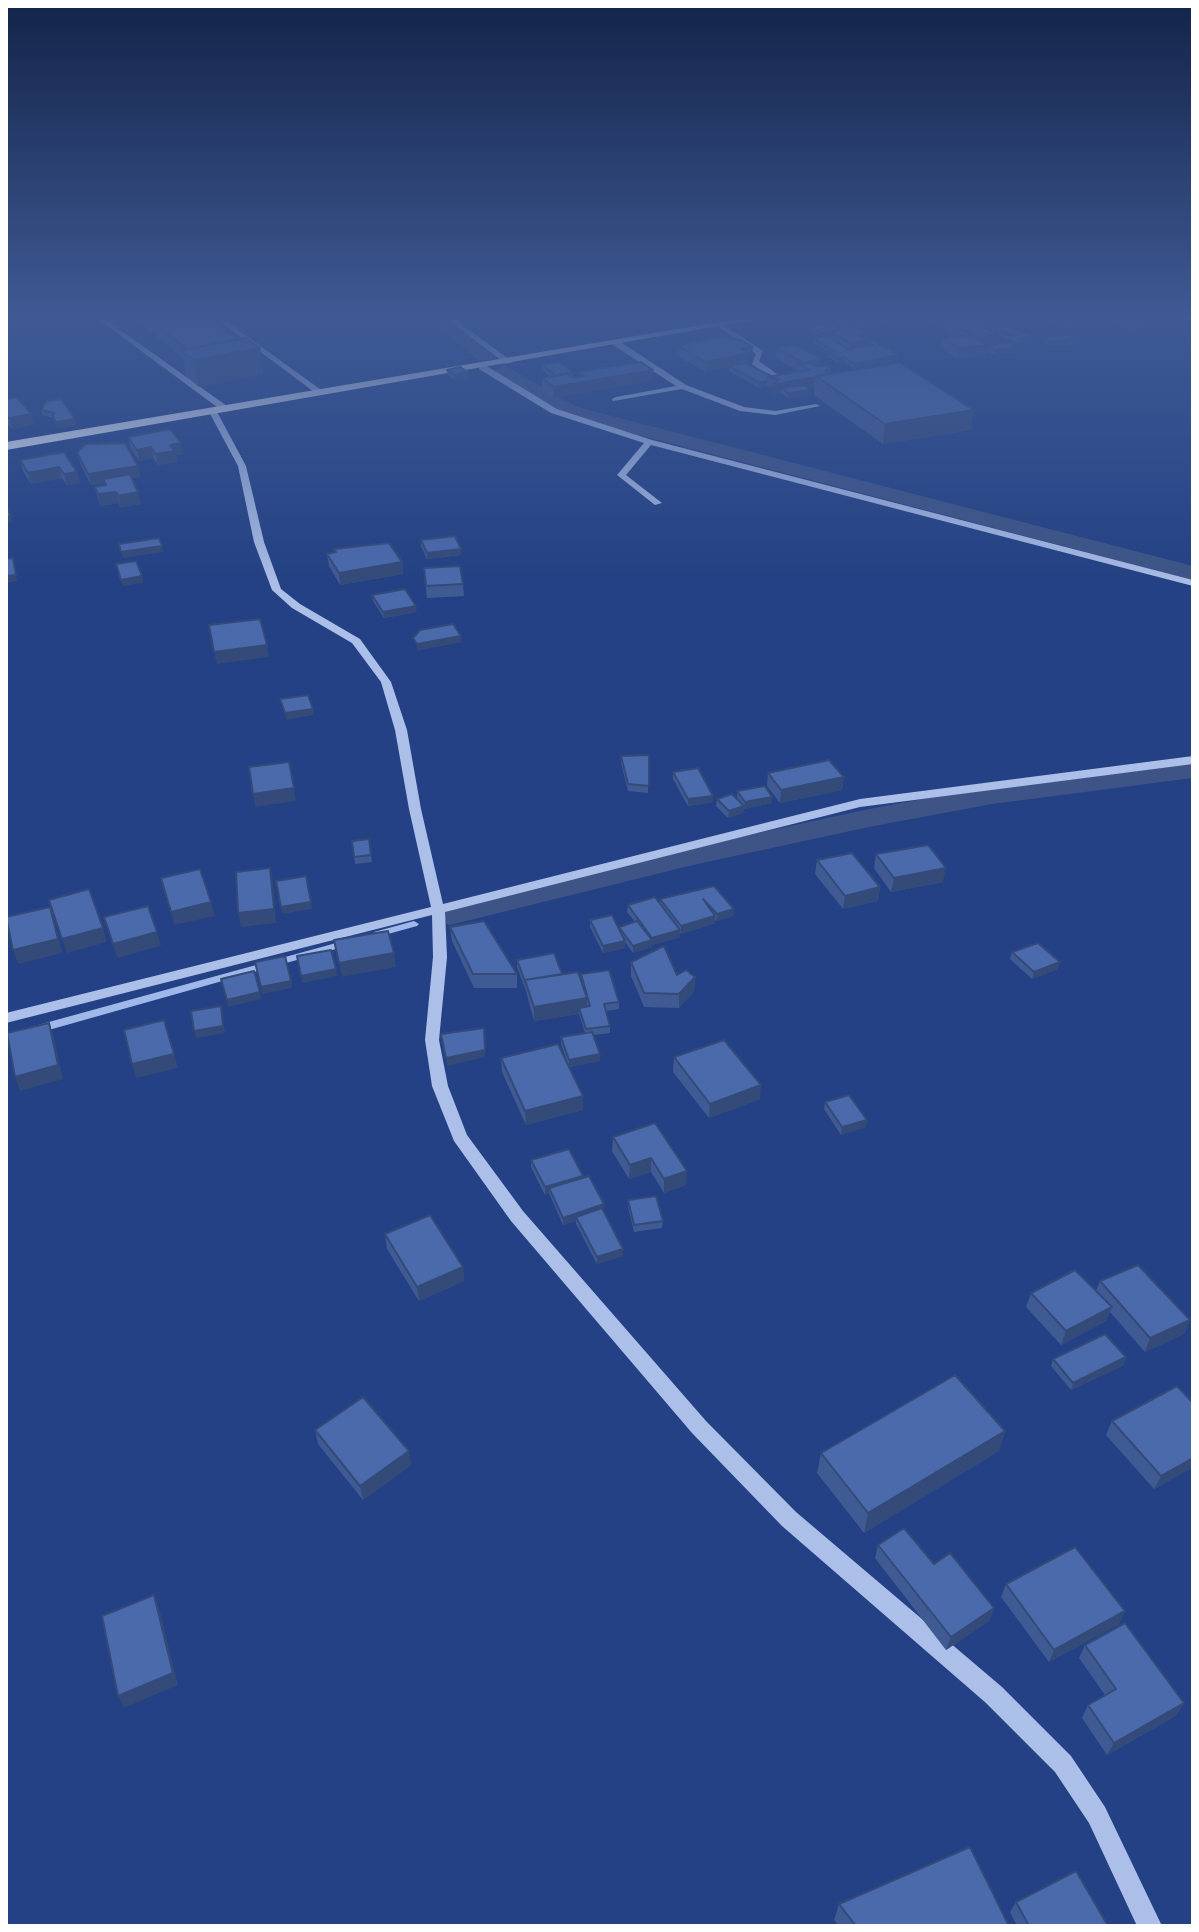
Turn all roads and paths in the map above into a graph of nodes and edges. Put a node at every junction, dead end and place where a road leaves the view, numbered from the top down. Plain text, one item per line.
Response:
1 (218, 409) joint
2 (551, 409) edge
3 (749, 409) edge
4 (791, 409) edge
5 (649, 442) junction
6 (6, 446) edge
7 (658, 503) dead end
8 (1193, 583) edge
9 (1193, 760) edge
10 (438, 909) junction
11 (6, 1018) edge
12 (1150, 1926) edge

1 - 6 main road
1 - 10 street
2 - 5 street
3 - 4 street
5 - 7 street
5 - 8 street
9 - 10 street
10 - 11 street
10 - 12 street

